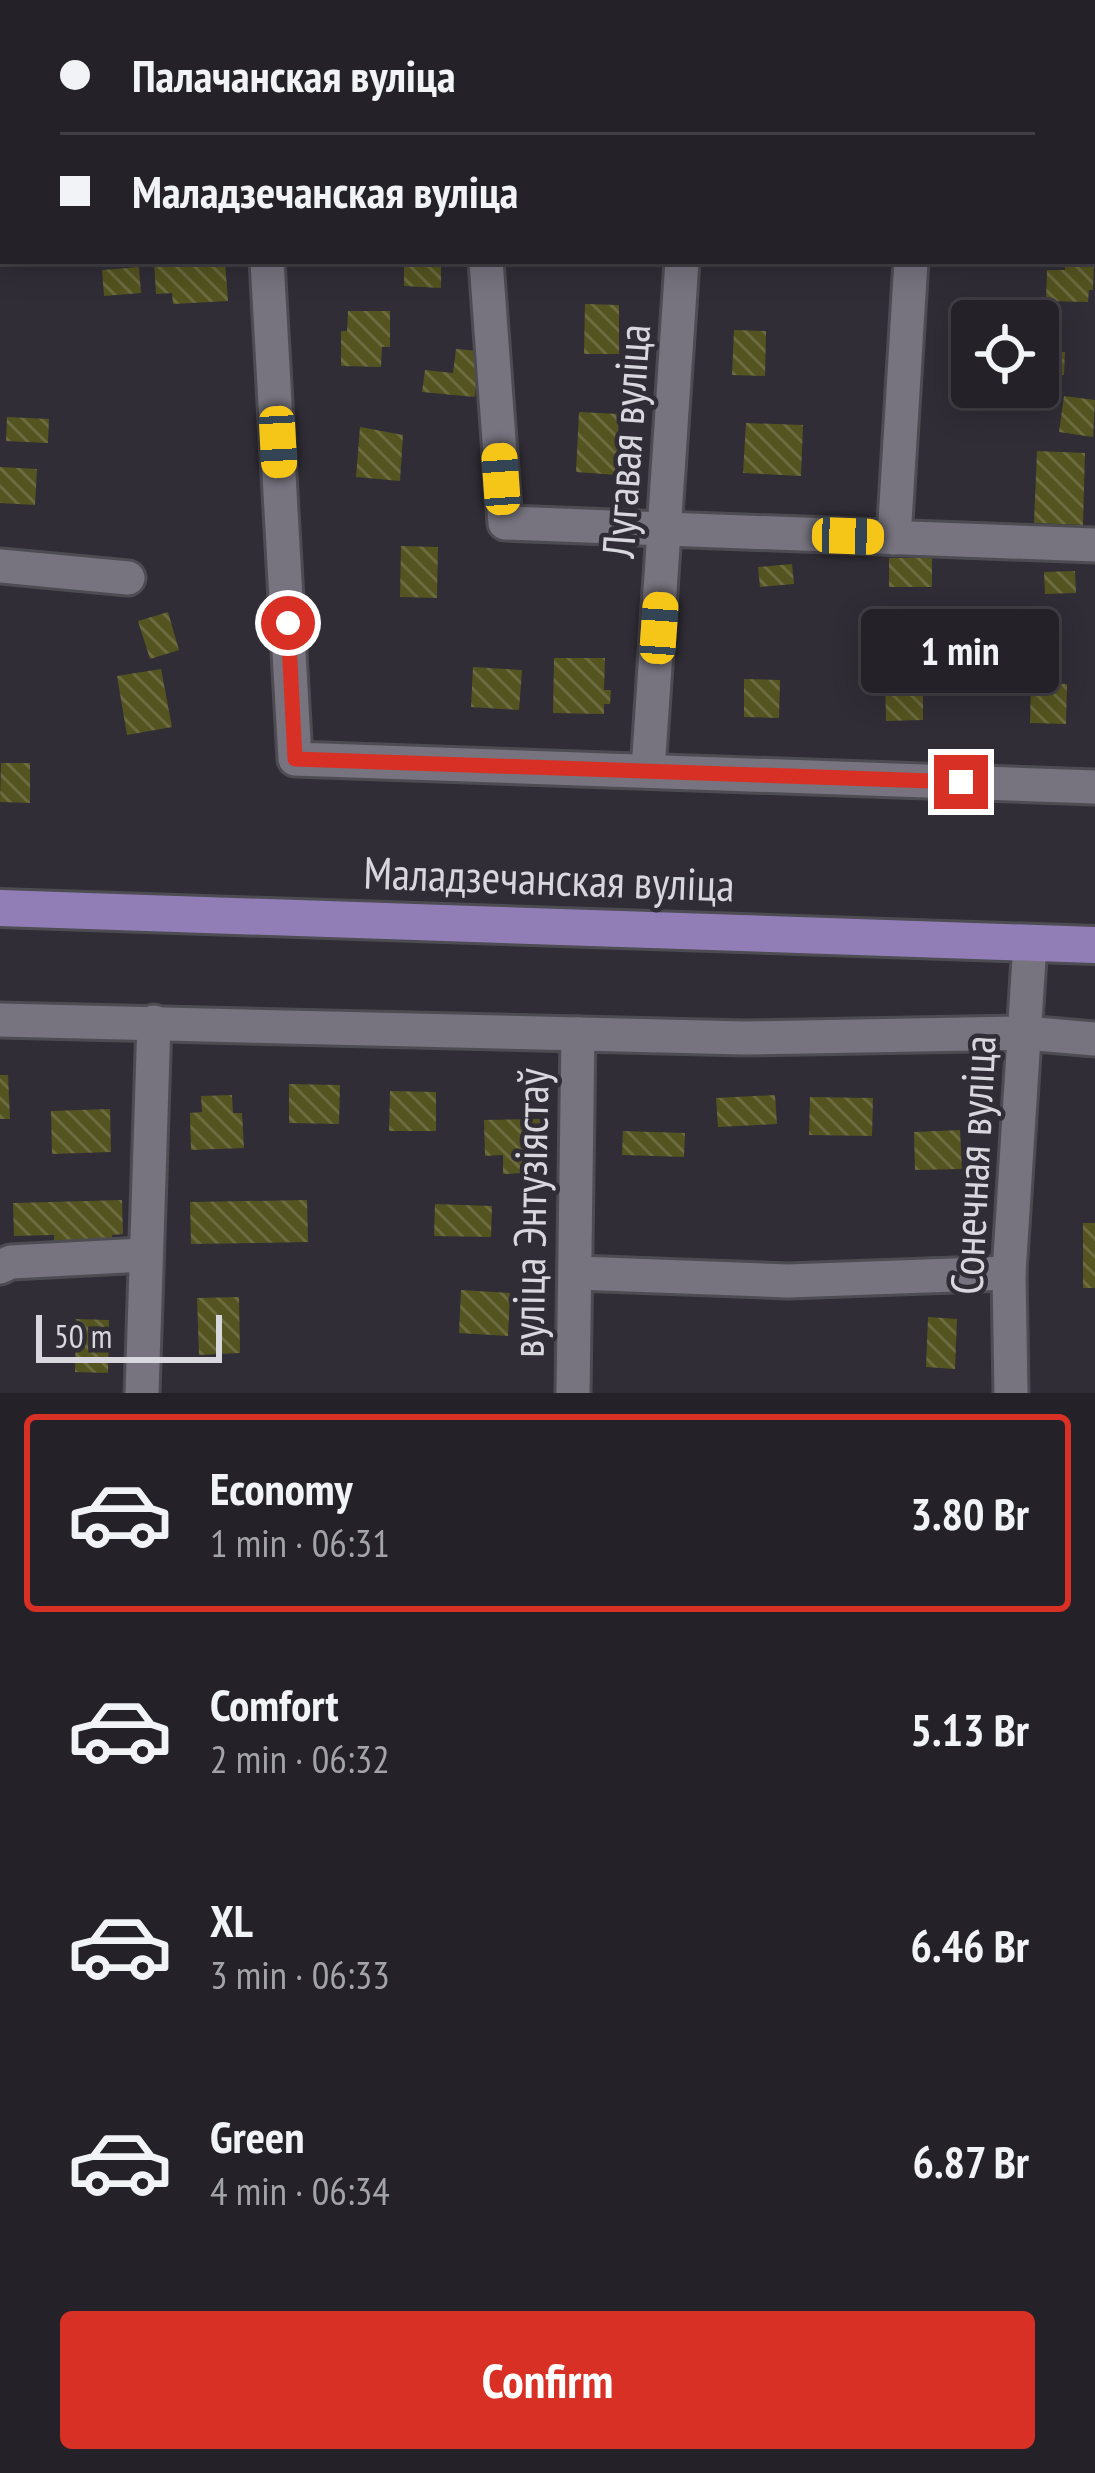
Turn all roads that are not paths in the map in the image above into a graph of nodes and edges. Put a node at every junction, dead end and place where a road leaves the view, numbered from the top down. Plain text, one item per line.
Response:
1 (267, 264) edge
2 (486, 264) edge
3 (682, 264) edge
4 (910, 264) edge
5 (666, 532) junction
6 (894, 538) junction
7 (1095, 545) edge
8 (0, 566) edge
9 (128, 578) dead end
10 (648, 771) junction
11 (1095, 787) edge
12 (0, 908) edge
13 (1030, 943) junction
14 (1095, 945) edge
15 (0, 1020) edge
16 (154, 1022) junction
17 (1025, 1033) junction
18 (578, 1034) junction
19 (1095, 1039) edge
20 (144, 1255) junction
21 (0, 1267) edge
22 (577, 1273) junction
23 (1009, 1273) junction
24 (142, 1393) edge
25 (573, 1393) edge
26 (1011, 1393) edge

1 - 10 street
2 - 5 street
3 - 5 street, Лугавая вуліца
4 - 6 street
5 - 6 street
5 - 10 street, Лугавая вуліца
6 - 7 street
8 - 9 street
10 - 11 street
12 - 13 main road, Маладзечанская вуліца
13 - 14 main road, Маладзечанская вуліца
13 - 17 street, Сонечная вуліца
15 - 16 street
16 - 18 street
16 - 20 street
17 - 18 street
17 - 19 street
17 - 23 street, Сонечная вуліца
18 - 22 street, вуліца Энтузіястаў
20 - 21 street
20 - 24 street
22 - 23 street
22 - 25 street, вуліца Энтузіястаў
23 - 26 street, Сонечная вуліца

